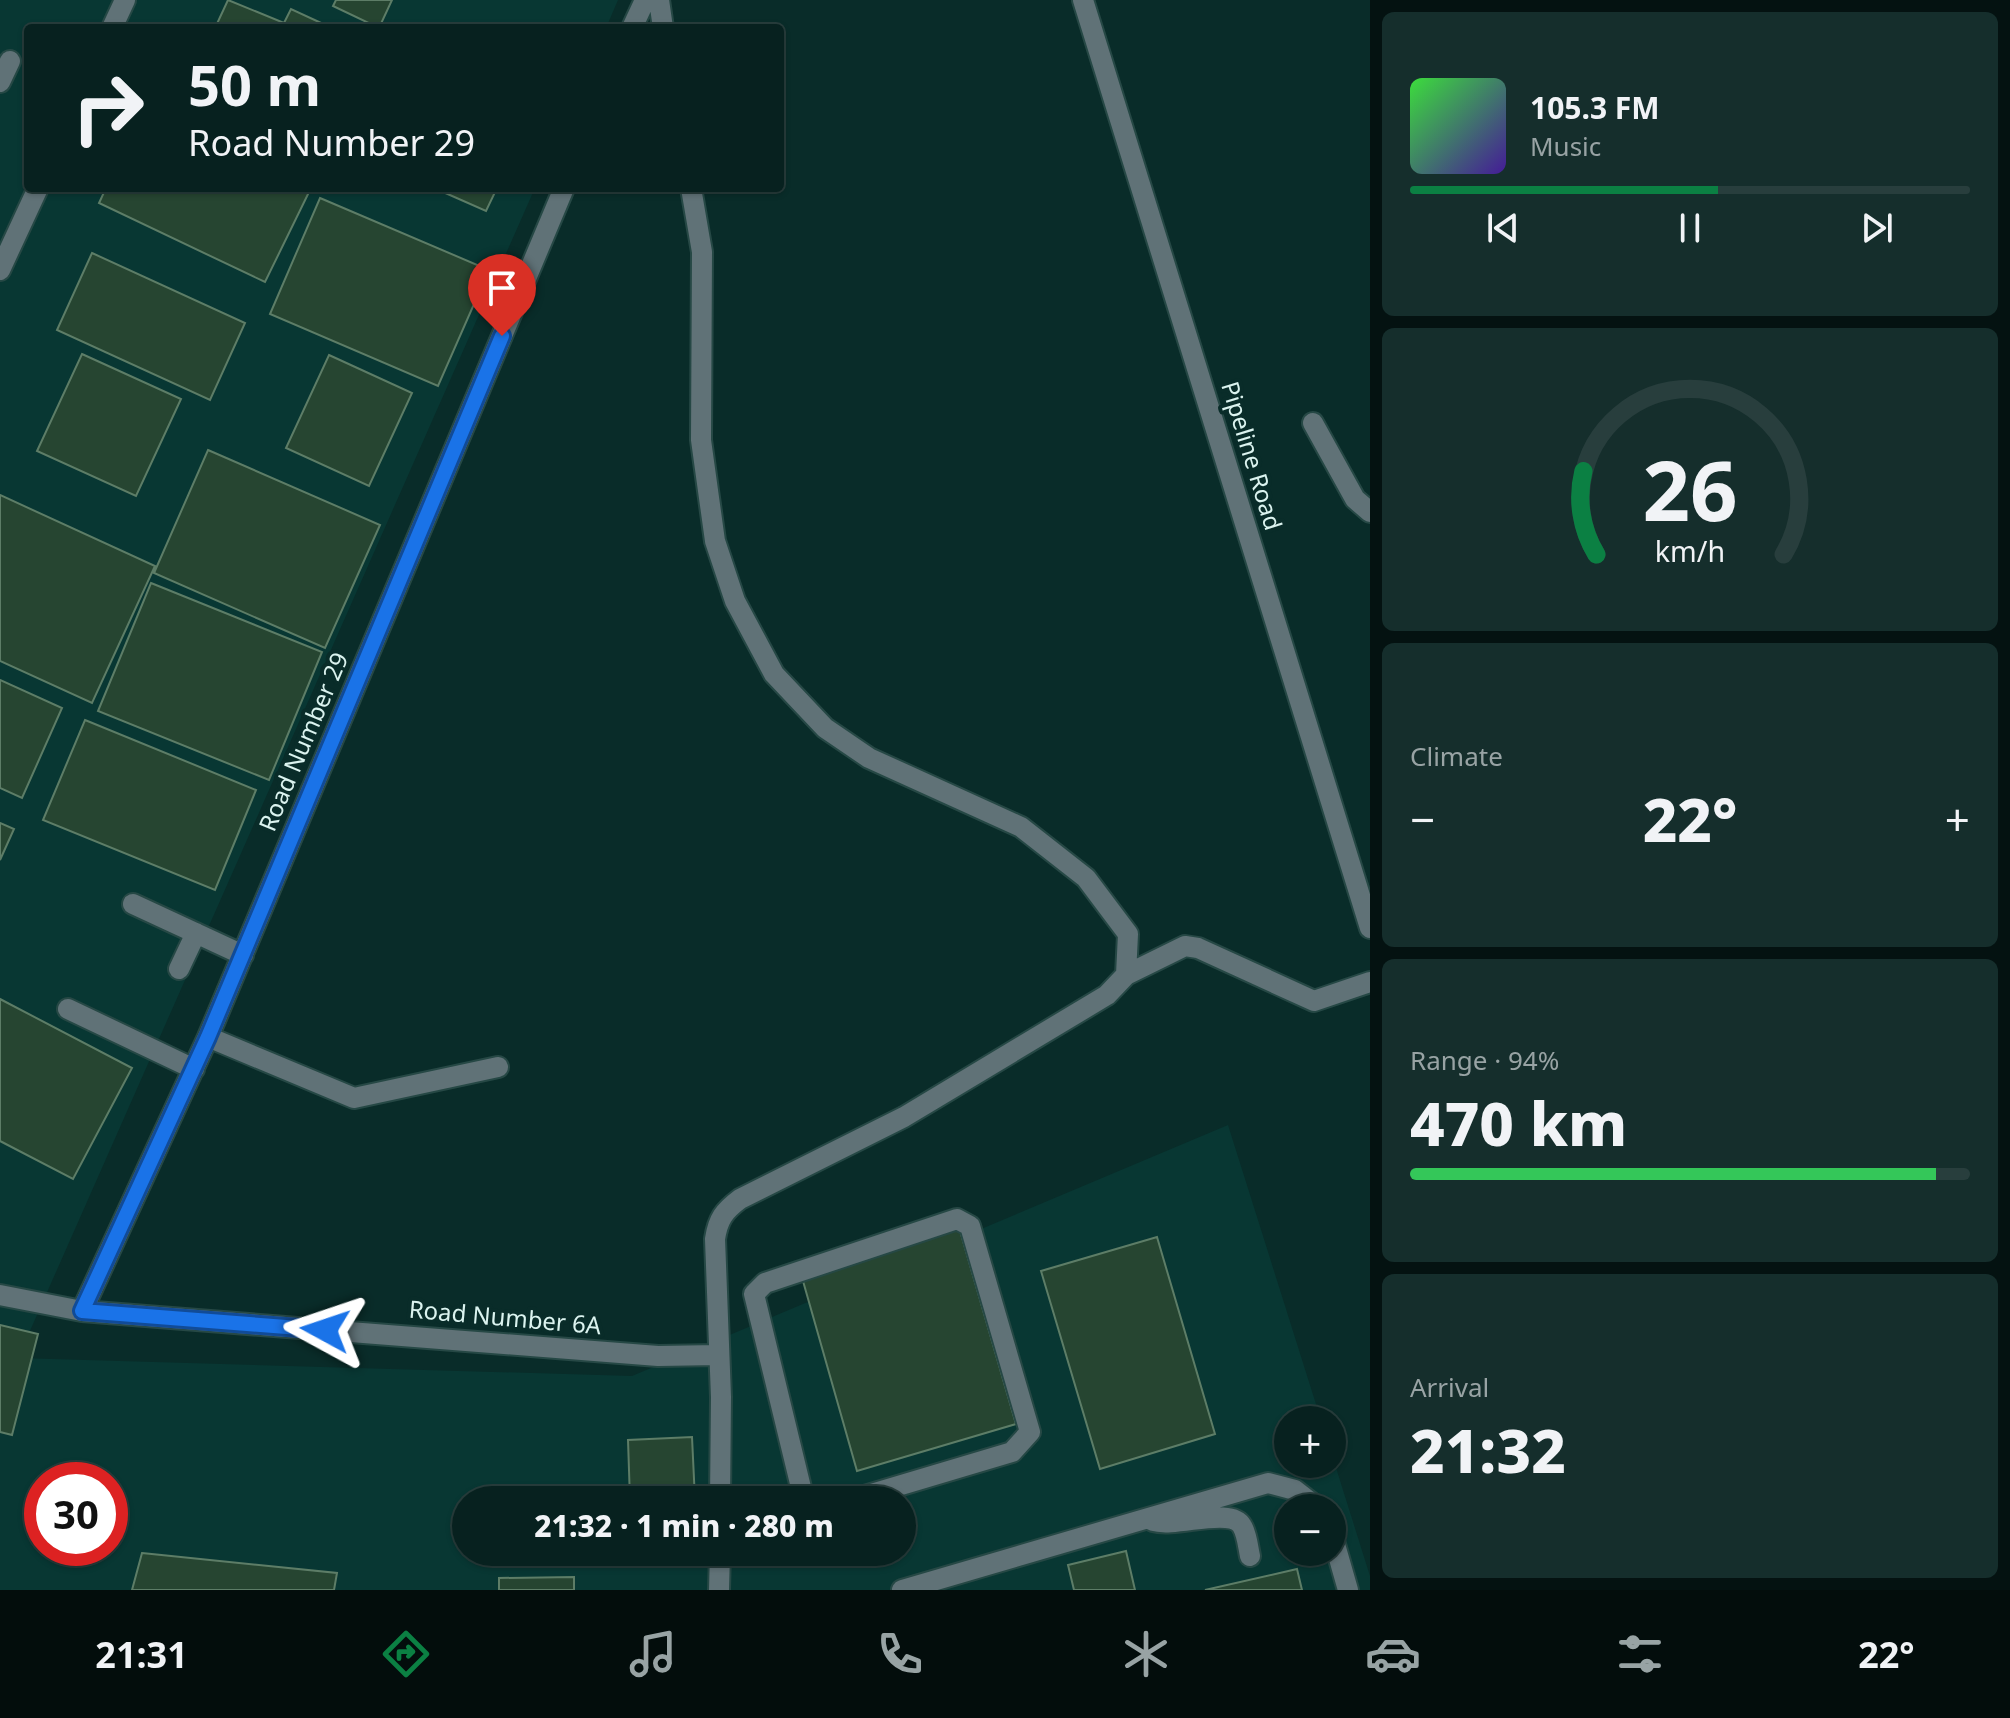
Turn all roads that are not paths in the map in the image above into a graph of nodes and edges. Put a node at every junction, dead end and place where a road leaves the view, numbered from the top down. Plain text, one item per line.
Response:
1 (125, 0) edge
2 (645, 0) edge
3 (659, 0) edge
4 (1083, 0) edge
5 (114, 24) edge
6 (634, 24) edge
7 (662, 24) edge
8 (10, 61) dead end
9 (0, 82) edge
10 (36, 192) edge
11 (562, 192) edge
12 (692, 192) edge
13 (0, 270) edge
14 (1313, 423) dead end
15 (1370, 512) edge
16 (133, 904) dead end
17 (1370, 928) edge
18 (196, 933) junction
19 (243, 955) junction
20 (179, 969) dead end
21 (1126, 975) junction
22 (1370, 982) edge
23 (68, 1009) dead end
24 (208, 1037) junction
25 (498, 1067) dead end
26 (194, 1069) junction
27 (0, 1295) edge
28 (82, 1311) junction
29 (718, 1355) junction
30 (720, 1486) edge
31 (801, 1486) edge
32 (898, 1486) edge
33 (1300, 1494) edge
34 (1146, 1519) junction
35 (1250, 1556) dead end
36 (720, 1566) edge
37 (1341, 1566) edge
38 (719, 1590) edge
39 (902, 1590) edge
40 (1348, 1590) edge

1 - 5 street
2 - 6 street
3 - 7 street
4 - 17 street, Pipeline Road
8 - 9 street
10 - 13 street
11 - 19 street, Road Number 29
12 - 21 street
14 - 15 street
16 - 18 street
18 - 19 street
18 - 20 street
19 - 24 street, Road Number 29
21 - 22 street
21 - 29 street
23 - 26 street
24 - 25 street
24 - 26 street, Road Number 29
26 - 28 street, Road Number 29
27 - 28 street, Road Number 6A
28 - 29 street, Road Number 6A
29 - 30 street
31 - 32 street
33 - 34 street
34 - 35 street
34 - 39 street
36 - 38 street
37 - 40 street

